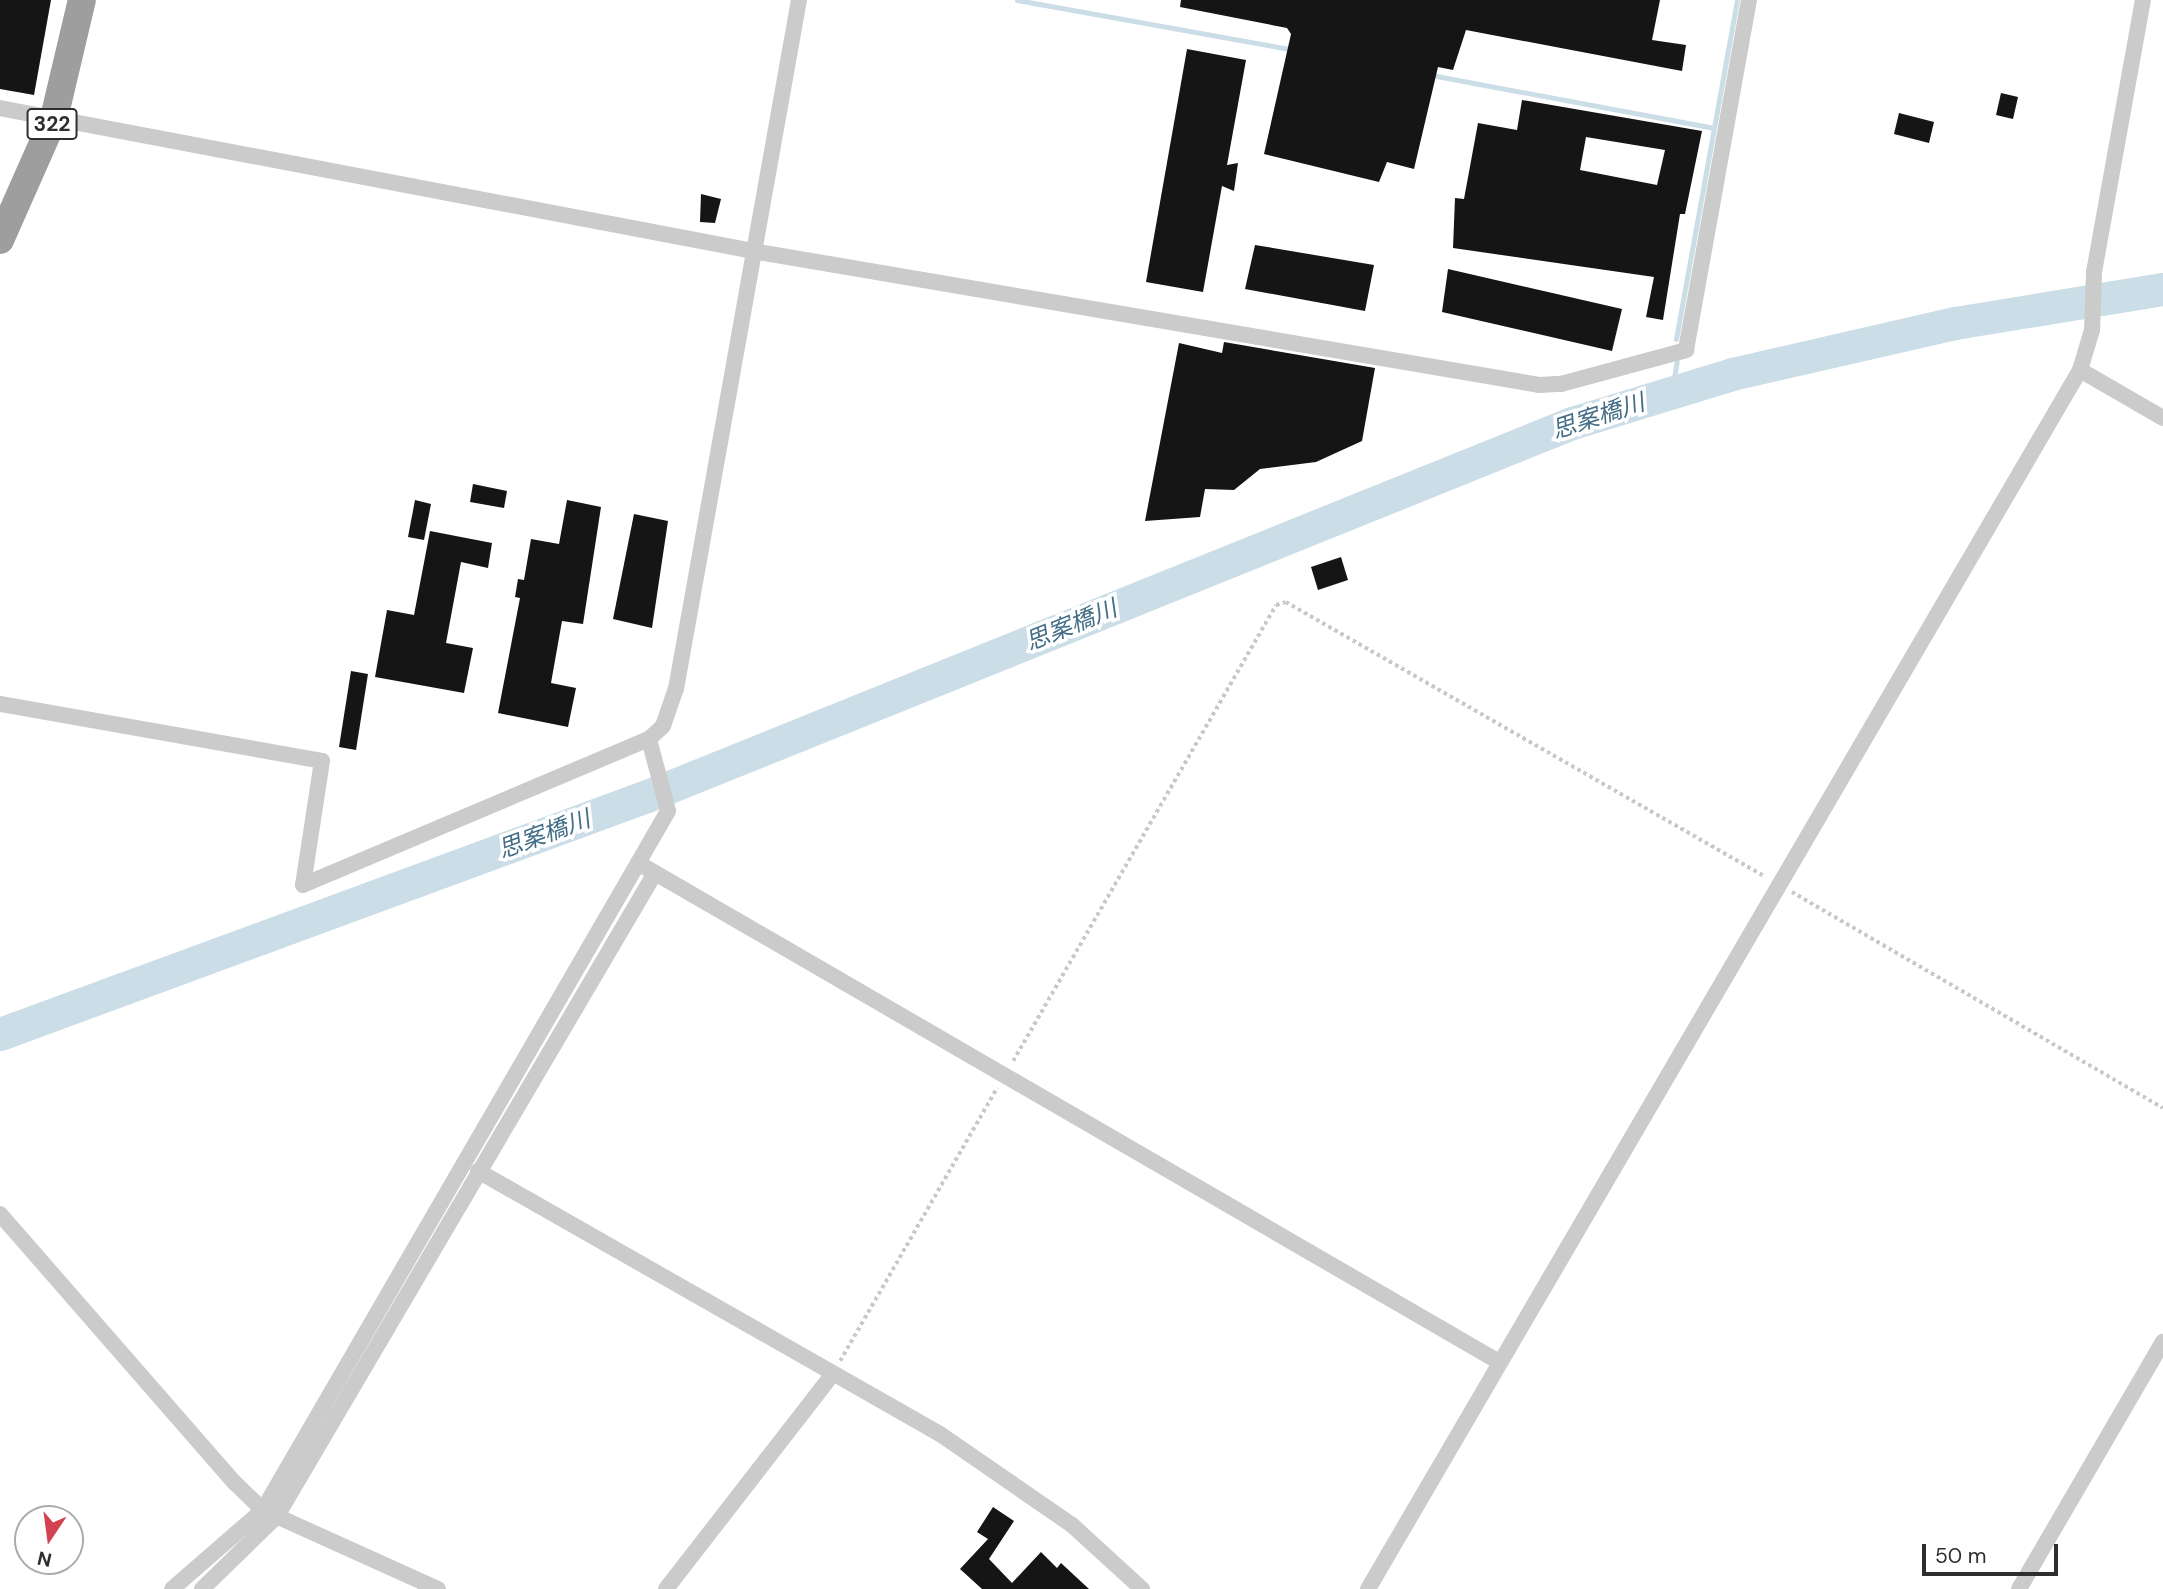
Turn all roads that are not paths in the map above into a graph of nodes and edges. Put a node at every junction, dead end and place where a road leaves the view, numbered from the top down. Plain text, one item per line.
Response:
1 (82, 0) edge
2 (799, 0) edge
3 (1749, 0) edge
4 (2143, 0) edge
5 (0, 108) edge
6 (54, 118) junction
7 (0, 240) edge
8 (753, 251) junction
9 (2080, 370) junction
10 (2163, 418) edge
11 (0, 704) edge
12 (652, 746) junction
13 (638, 863) junction
14 (655, 873) junction
15 (478, 1171) junction
16 (0, 1214) edge
17 (2163, 1342) edge
18 (1499, 1362) junction
19 (832, 1375) junction
20 (270, 1513) junction
21 (173, 1589) edge
22 (202, 1589) edge
23 (438, 1589) edge
24 (666, 1589) edge
25 (1142, 1589) edge
26 (1368, 1589) edge
27 (2019, 1589) edge

1 - 6 highway, 322
2 - 8 street
3 - 8 street
4 - 9 street
5 - 6 street
6 - 7 highway, 322
6 - 8 street
8 - 12 street
9 - 10 street
9 - 18 street
11 - 12 street
12 - 13 street
13 - 14 street
13 - 20 street
14 - 15 street
14 - 18 street
15 - 19 street
15 - 20 street
16 - 20 street
17 - 27 street
18 - 26 street
19 - 24 street
19 - 25 street
20 - 21 street
20 - 22 street
20 - 23 street

